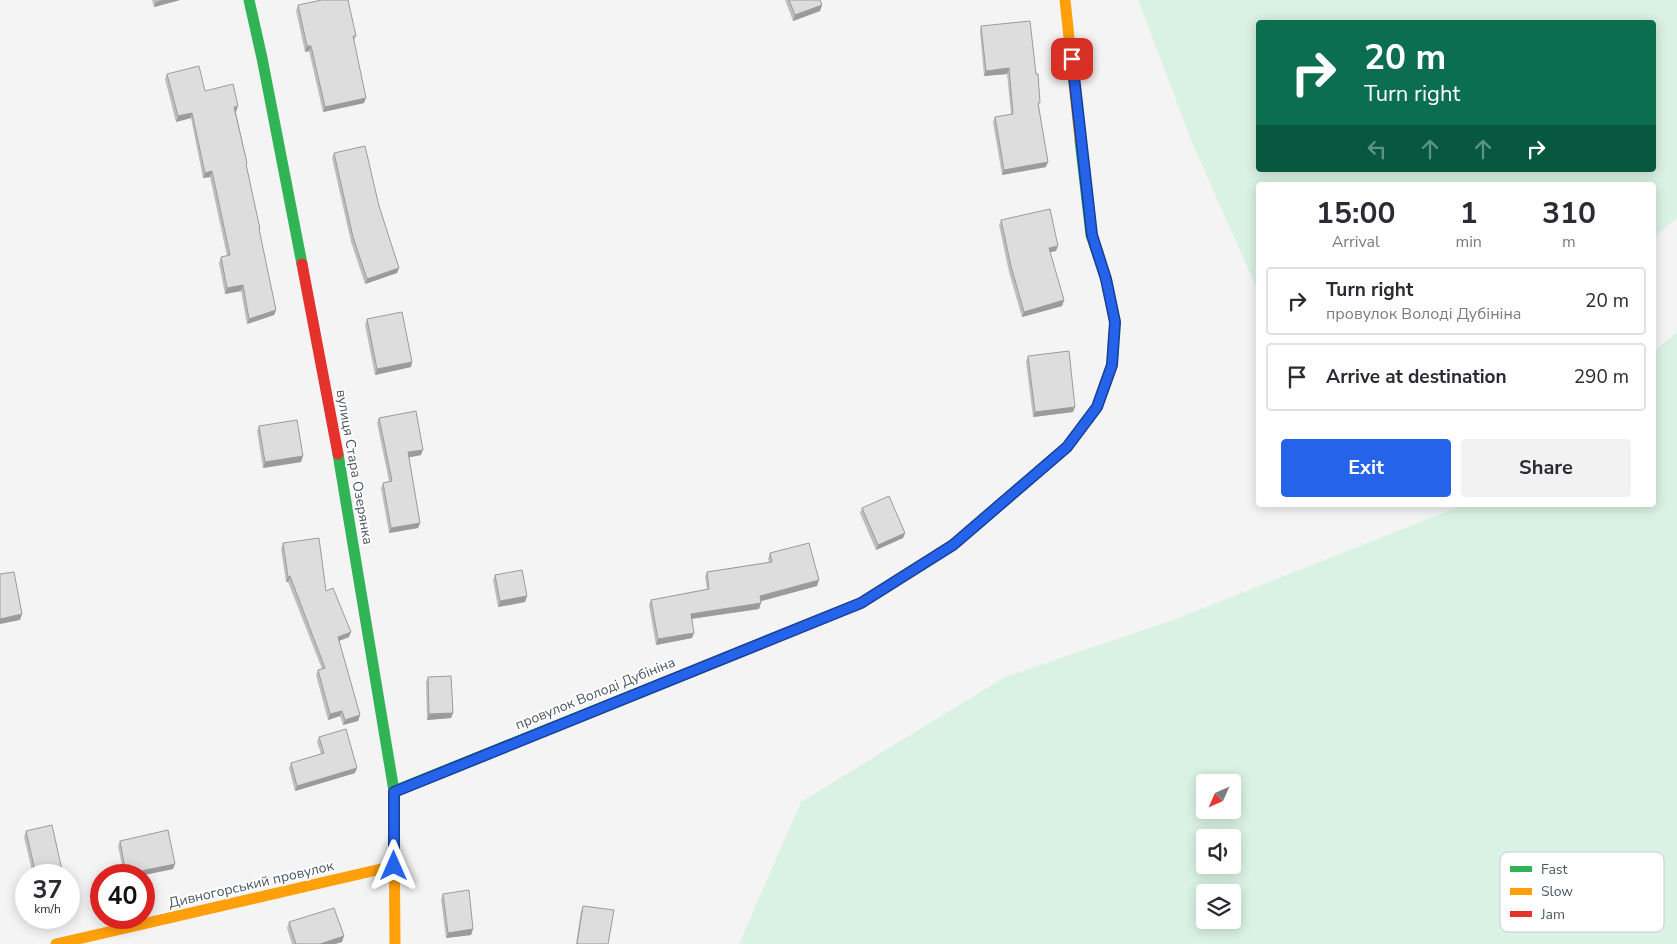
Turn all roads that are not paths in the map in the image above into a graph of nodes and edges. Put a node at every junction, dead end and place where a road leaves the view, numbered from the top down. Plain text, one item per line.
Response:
1 (249, 0) edge
2 (1065, 0) edge
3 (394, 792) junction
4 (394, 866) junction
5 (56, 944) edge
6 (395, 944) edge

1 - 3 street, вулиця Стара Озерянка
2 - 3 street, провулок Володі Дубініна
3 - 4 street, вулиця Стара Озерянка
4 - 5 street, Дивногорський провулок
4 - 6 street, вулиця Стара Озерянка

